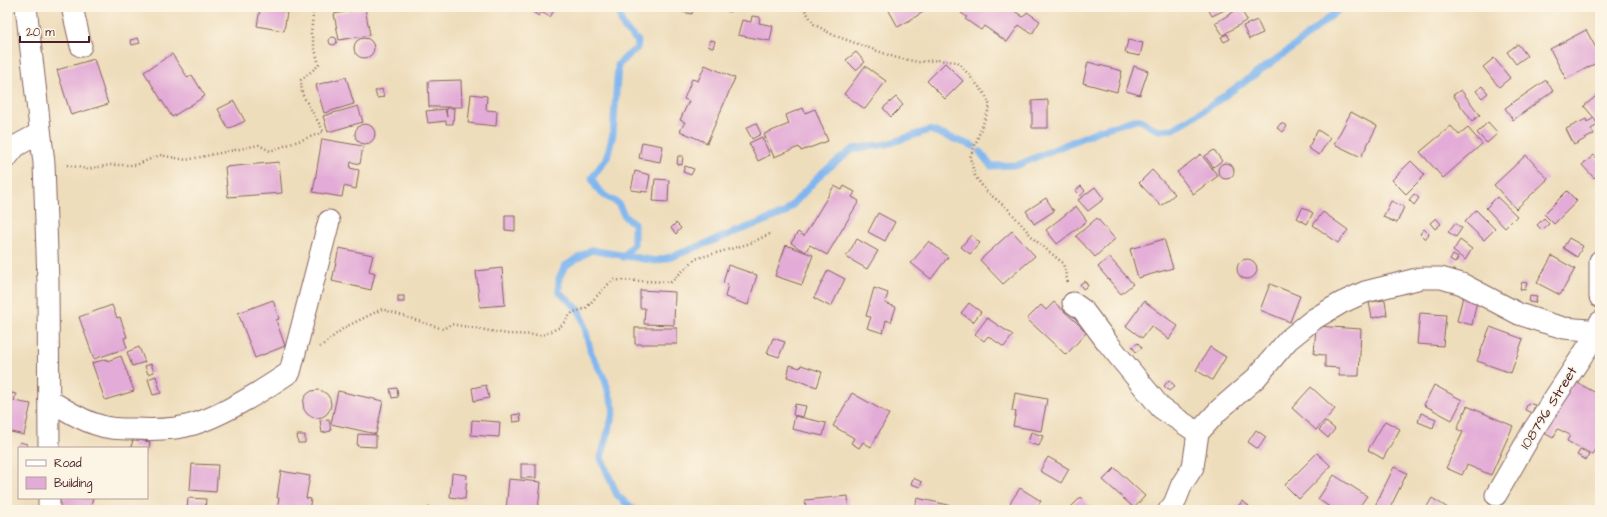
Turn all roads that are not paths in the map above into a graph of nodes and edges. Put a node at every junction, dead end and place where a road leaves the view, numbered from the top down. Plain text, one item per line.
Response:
1 (26, 7) edge
2 (72, 7) edge
3 (81, 46) dead end
4 (40, 133) junction
5 (7, 157) edge
6 (329, 221) dead end
7 (1600, 261) edge
8 (1600, 298) edge
9 (1073, 303) road end
10 (1600, 328) edge
11 (49, 400) junction
12 (1198, 433) junction
13 (49, 447) edge
14 (1496, 495) dead end
15 (49, 499) edge
16 (49, 510) edge
17 (1169, 510) edge

1 - 4 street
2 - 3 street
4 - 5 street
4 - 11 street
6 - 11 street
7 - 8 street
9 - 12 street
10 - 12 street
10 - 14 street, 108796 Street
11 - 13 street
12 - 17 street
15 - 16 street

